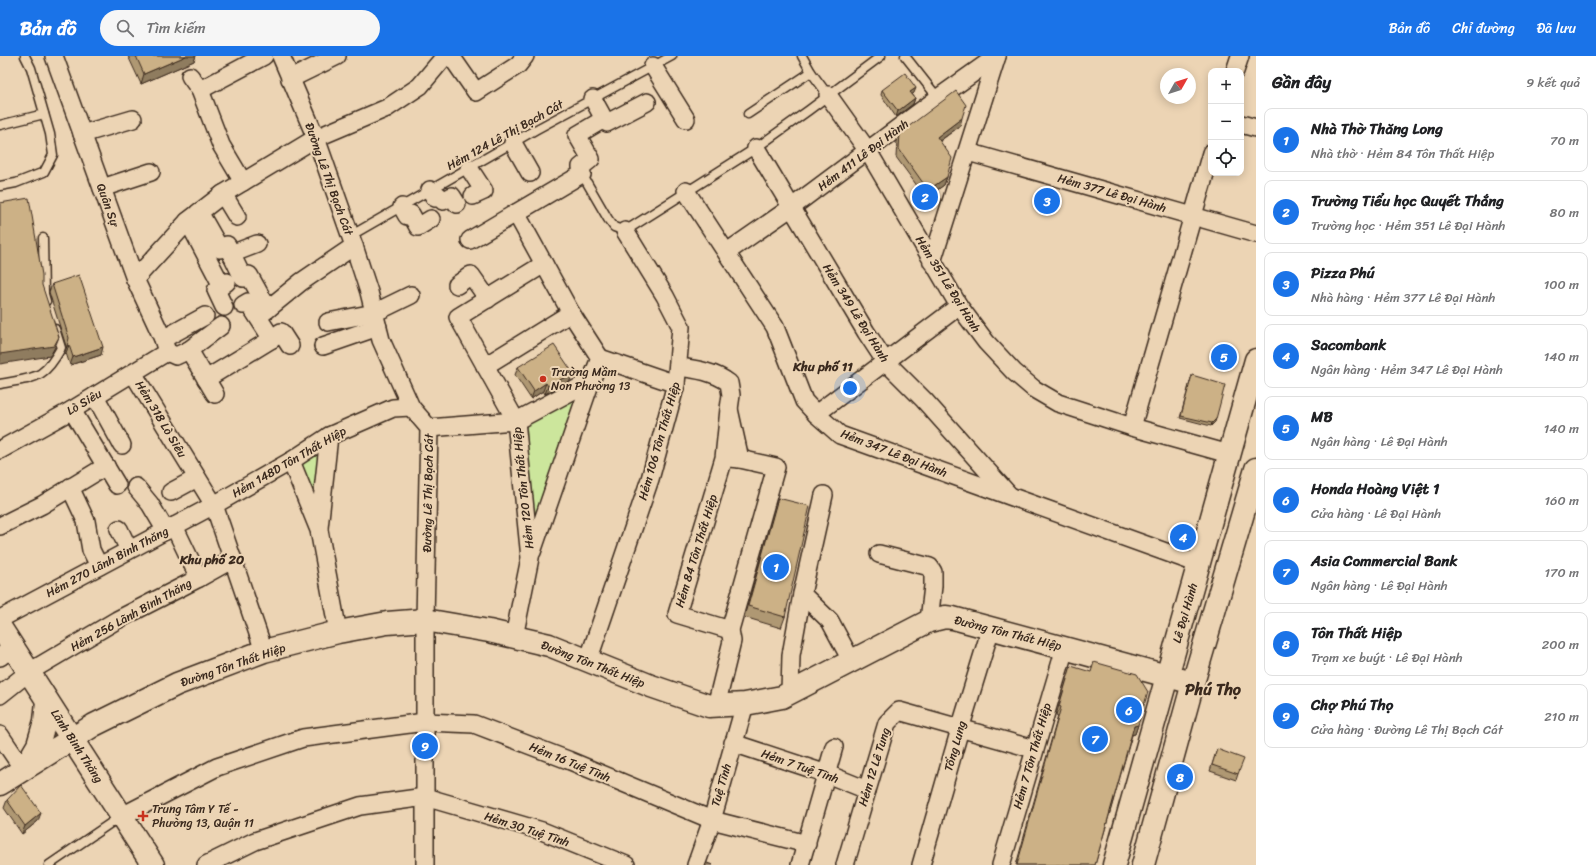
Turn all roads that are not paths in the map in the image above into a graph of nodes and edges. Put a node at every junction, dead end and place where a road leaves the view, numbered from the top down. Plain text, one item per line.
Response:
1 (25, 56) edge
2 (54, 56) edge
3 (264, 56) edge
4 (281, 56) edge
5 (337, 56) edge
6 (445, 56) edge
7 (451, 56) edge
8 (525, 56) edge
9 (672, 56) edge
10 (802, 56) edge
11 (882, 56) edge
12 (905, 56) edge
13 (997, 56) edge
14 (1240, 56) edge
15 (653, 66) junction
16 (1236, 68) edge
17 (811, 72) junction
18 (290, 79) junction
19 (828, 95) junction
20 (938, 98) junction
21 (592, 99) junction
22 (647, 102) dead end
23 (44, 114) junction
24 (748, 114) dead end
25 (133, 119) dead end
26 (604, 119) junction
27 (686, 119) dead end
28 (0, 125) edge
29 (1244, 125) edge
30 (1256, 128) edge
31 (82, 134) junction
32 (316, 138) junction
33 (513, 143) junction
34 (756, 148) junction
35 (868, 151) junction
36 (968, 152) junction
37 (1208, 163) edge
38 (469, 168) junction
39 (151, 172) dead end
40 (530, 173) dead end
41 (582, 174) junction
42 (243, 182) junction
43 (0, 186) edge
44 (102, 188) junction
45 (430, 190) junction
46 (686, 191) junction
47 (223, 194) junction
48 (473, 196) dead end
49 (457, 204) dead end
50 (402, 207) junction
51 (792, 207) junction
52 (516, 213) junction
53 (1192, 215) junction
54 (194, 216) junction
55 (237, 217) dead end
56 (431, 219) dead end
57 (625, 230) junction
58 (1256, 234) edge
59 (43, 238) dead end
60 (470, 240) dead end
61 (352, 241) junction
62 (257, 244) dead end
63 (727, 252) junction
64 (232, 254) junction
65 (932, 262) junction
66 (544, 264) junction
67 (241, 273) junction
68 (135, 278) junction
69 (457, 285) dead end
70 (222, 286) junction
71 (411, 295) dead end
72 (488, 299) junction
73 (243, 305) dead end
74 (959, 306) junction
75 (224, 307) dead end
76 (263, 313) junction
77 (570, 313) junction
78 (206, 316) dead end
79 (376, 320) junction
80 (328, 322) dead end
81 (221, 326) dead end
82 (272, 339) junction
83 (165, 346) junction
84 (290, 346) dead end
85 (324, 346) dead end
86 (189, 350) junction
87 (600, 358) junction
88 (1256, 360) edge
89 (885, 361) junction
90 (485, 366) junction
91 (678, 367) junction
92 (133, 373) junction
93 (206, 378) junction
94 (591, 381) junction
95 (0, 384) edge
96 (676, 384) junction
97 (215, 394) dead end
98 (95, 396) junction
99 (411, 407) junction
100 (72, 410) junction
101 (816, 414) junction
102 (516, 421) junction
103 (1132, 427) junction
104 (429, 428) junction
105 (329, 436) junction
106 (122, 445) dead end
107 (0, 450) edge
108 (1229, 454) junction
109 (732, 458) junction
110 (291, 461) junction
111 (1256, 464) edge
112 (106, 466) junction
113 (1256, 469) edge
114 (193, 471) junction
115 (117, 485) dead end
116 (136, 486) dead end
117 (70, 488) junction
118 (171, 492) dead end
119 (824, 495) dead end
120 (1011, 496) junction
121 (214, 505) junction
122 (0, 526) edge
123 (170, 528) junction
124 (118, 529) dead end
125 (319, 530) junction
126 (129, 550) junction
127 (879, 554) dead end
128 (530, 558) junction
129 (233, 559) junction
130 (1199, 564) junction
131 (99, 566) junction
132 (199, 578) junction
133 (802, 594) junction
134 (0, 618) edge
135 (425, 620) junction
136 (929, 621) junction
137 (0, 627) edge
138 (991, 628) junction
139 (730, 630) junction
140 (338, 632) junction
141 (514, 637) junction
142 (1065, 648) junction
143 (264, 651) junction
144 (6, 652) edge
145 (588, 661) junction
146 (852, 662) junction
147 (29, 672) junction
148 (1167, 675) junction
149 (1193, 683) junction
150 (790, 692) junction
151 (0, 695) edge
152 (47, 701) junction
153 (745, 704) junction
154 (716, 706) junction
155 (104, 720) junction
156 (425, 722) junction
157 (960, 729) junction
158 (0, 735) edge
159 (72, 739) junction
160 (733, 743) junction
161 (834, 747) dead end
162 (1034, 749) junction
163 (90, 767) junction
164 (23, 769) junction
165 (827, 774) junction
166 (0, 784) edge
167 (868, 790) junction
168 (425, 797) junction
169 (122, 816) junction
170 (712, 820) junction
171 (807, 844) junction
172 (49, 865) edge
173 (153, 865) edge
174 (206, 865) edge
175 (425, 865) edge
176 (626, 865) edge
177 (696, 865) edge
178 (800, 865) edge
179 (845, 865) edge
180 (921, 865) edge
181 (1001, 865) edge
182 (1114, 865) edge
183 (1143, 865) edge

1 - 23 lane
2 - 31 street, Quân Sự
3 - 42 street
4 - 18 street, Đường Lê Thị Bạch Cát
5 - 18 street
6 - 32 street
7 - 8 street
9 - 15 lane, Hẻm 124 Lê Thị Bạch Cát
10 - 17 lane, Hẻm 351 Lê Đại Hành
11 - 19 lane
12 - 20 lane
13 - 20 street, Hẻm 411 Lê Đại Hành
13 - 36 street
14 - 16 street
15 - 21 lane, Hẻm 124 Lê Thị Bạch Cát
15 - 27 street
17 - 19 lane, Hẻm 351 Lê Đại Hành
17 - 24 lane
18 - 32 street, Đường Lê Thị Bạch Cát
19 - 34 lane
19 - 35 street, Hẻm 351 Lê Đại Hành
20 - 35 street, Hẻm 411 Lê Đại Hành
21 - 26 street
21 - 33 lane, Hẻm 124 Lê Thị Bạch Cát
22 - 26 street
23 - 28 lane
23 - 43 lane
25 - 31 street
26 - 41 street
29 - 30 street
31 - 44 street, Quân Sự
32 - 42 street
32 - 61 street, Đường Lê Thị Bạch Cát
33 - 38 lane, Hẻm 124 Lê Thị Bạch Cát
33 - 40 street
34 - 46 lane
34 - 51 street, Hẻm 349 Lê Đại Hành
35 - 51 street, Hẻm 411 Lê Đại Hành
35 - 65 street, Hẻm 351 Lê Đại Hành
36 - 53 street, Hẻm 377 Lê Đại Hành
36 - 65 street
37 - 53 street
38 - 45 lane, Hẻm 124 Lê Thị Bạch Cát
38 - 48 street
39 - 44 street
41 - 52 street
41 - 57 lane
42 - 47 street
44 - 68 street, Quân Sự
45 - 49 street
45 - 50 lane, Hẻm 124 Lê Thị Bạch Cát
46 - 57 lane
46 - 63 street, Hẻm 347 Lê Đại Hành
47 - 54 street
47 - 55 street
50 - 56 street
50 - 61 lane, Hẻm 124 Lê Thị Bạch Cát
51 - 63 street, Hẻm 411 Lê Đại Hành
51 - 89 street, Hẻm 349 Lê Đại Hành
52 - 60 street
52 - 66 street
53 - 58 street, Hẻm 377 Lê Đại Hành
53 - 103 street
54 - 64 street
54 - 68 street
54 - 70 street
57 - 91 street, Hẻm 106 Tôn Thất Hiệp
59 - 95 lane
61 - 76 street
61 - 79 street, Đường Lê Thị Bạch Cát
62 - 64 street
63 - 101 street, Hẻm 347 Lê Đại Hành
64 - 67 street
65 - 74 street, Hẻm 351 Lê Đại Hành
66 - 72 street
66 - 77 street
67 - 70 street
67 - 76 street
68 - 83 street, Quân Sự
69 - 72 street
70 - 75 street
71 - 79 street
72 - 90 street
73 - 76 street
74 - 89 street
74 - 103 street, Hẻm 351 Lê Đại Hành
76 - 82 street
77 - 87 street
77 - 90 street
78 - 83 street, Lò Siêu
79 - 80 street
79 - 85 street
79 - 99 street, Đường Lê Thị Bạch Cát
81 - 86 street
82 - 84 street
82 - 93 street
83 - 86 street
83 - 92 street, Lò Siêu
86 - 93 street
87 - 94 street
87 - 96 street
88 - 108 street, Lê Đại Hành
89 - 101 street
89 - 120 street, Hẻm 349 Lê Đại Hành
90 - 102 street
91 - 96 street, Hẻm 106 Tôn Thất Hiệp
91 - 109 street, Hẻm 84 Tôn Thất Hiệp
92 - 98 street, Lò Siêu
92 - 114 street, Hẻm 318 Lò Siêu
93 - 97 street
94 - 102 street, Hẻm 120 Tôn Thất Hiệp
94 - 128 street
96 - 145 street, Hẻm 106 Tôn Thất Hiệp
98 - 100 street, Lò Siêu
98 - 106 street
99 - 104 street, Đường Lê Thị Bạch Cát
99 - 105 street, Hẻm 148D Tôn Thất Hiệp
100 - 107 street, Lò Siêu
100 - 112 street
101 - 120 street, Hẻm 347 Lê Đại Hành
102 - 104 street
102 - 128 street, Hẻm 120 Tôn Thất Hiệp
103 - 108 street, Hẻm 351 Lê Đại Hành
104 - 135 street, Đường Lê Thị Bạch Cát
105 - 110 street, Hẻm 148D Tôn Thất Hiệp
105 - 125 street
108 - 111 street
108 - 130 street, Lê Đại Hành
109 - 139 street
109 - 139 street, Hẻm 84 Tôn Thất Hiệp
110 - 121 street, Hẻm 148D Tôn Thất Hiệp
110 - 125 street
112 - 115 street
112 - 117 street
113 - 149 street
114 - 118 street
114 - 121 street, Hẻm 318 Lò Siêu
116 - 123 street
117 - 122 street
117 - 131 street
119 - 133 street
120 - 130 street, Hẻm 347 Lê Đại Hành
121 - 123 street, Hẻm 270 Lãnh Binh Thăng
121 - 129 street, Hẻm 318 Lò Siêu
123 - 126 street, Hẻm 270 Lãnh Binh Thăng
123 - 132 street
124 - 126 street
125 - 140 street
126 - 131 street, Hẻm 270 Lãnh Binh Thăng
127 - 136 street
128 - 141 street, Hẻm 120 Tôn Thất Hiệp
129 - 132 street, Hẻm 256 Lãnh Binh Thăng
129 - 143 street, Hẻm 318 Lò Siêu
130 - 148 street, Lê Đại Hành
131 - 134 street, Hẻm 270 Lãnh Binh Thăng
132 - 147 street, Hẻm 256 Lãnh Binh Thăng
133 - 146 street
133 - 150 street
135 - 140 street, Đường Tôn Thất Hiệp
135 - 141 street, Đường Tôn Thất Hiệp
135 - 156 street, Đường Lê Thị Bạch Cát
136 - 138 street, Đường Tôn Thất Hiệp
136 - 146 street, Đường Tôn Thất Hiệp
137 - 144 street, Lãnh Binh Thăng
138 - 142 street, Đường Tôn Thất Hiệp
138 - 157 street, Tổng Lung
139 - 154 street
140 - 143 street, Đường Tôn Thất Hiệp
141 - 145 street, Đường Tôn Thất Hiệp
142 - 148 street, Đường Tôn Thất Hiệp
142 - 162 street, Hẻm 7 Tôn Thất Hiệp
143 - 155 street, Đường Tôn Thất Hiệp
144 - 147 street, Lãnh Binh Thăng
145 - 154 street, Đường Tôn Thất Hiệp
146 - 150 street, Đường Tôn Thất Hiệp
147 - 151 street, Hẻm 256 Lãnh Binh Thăng
147 - 152 street, Lãnh Binh Thăng
148 - 149 street, Đường Tôn Thất Hiệp
148 - 182 street, Lê Đại Hành
149 - 183 street
150 - 153 street, Đường Tôn Thất Hiệp
152 - 159 street, Lãnh Binh Thăng
152 - 164 street
153 - 154 street, Đường Tôn Thất Hiệp
153 - 160 street, Tuệ Tĩnh
155 - 159 street, Đường Tôn Thất Hiệp
155 - 163 street
156 - 168 street, Đường Lê Thị Bạch Cát
156 - 169 street, Hẻm 16 Tuệ Tĩnh
156 - 170 street, Hẻm 16 Tuệ Tĩnh
157 - 162 street
157 - 167 street, Hẻm 12 Lê Tung
157 - 180 street, Tổng Lung
158 - 164 street
159 - 163 street, Lãnh Binh Thăng
159 - 164 street, Đường Tôn Thất Hiệp
160 - 165 street, Hẻm 7 Tuệ Tĩnh
160 - 170 street, Tuệ Tĩnh
161 - 165 street
162 - 181 street, Hẻm 7 Tôn Thất Hiệp
163 - 169 street, Lãnh Binh Thăng
164 - 166 street, Đường Tôn Thất Hiệp
165 - 167 street, Hẻm 7 Tuệ Tĩnh
165 - 171 street
167 - 179 street, Hẻm 12 Lê Tung
168 - 174 street
168 - 175 street, Đường Lê Thị Bạch Cát
168 - 176 street, Hẻm 30 Tuệ Tĩnh
169 - 172 lane
169 - 173 street, Lãnh Binh Thăng
170 - 171 street, Hẻm 16 Tuệ Tĩnh
170 - 177 street, Tuệ Tĩnh
171 - 178 street

